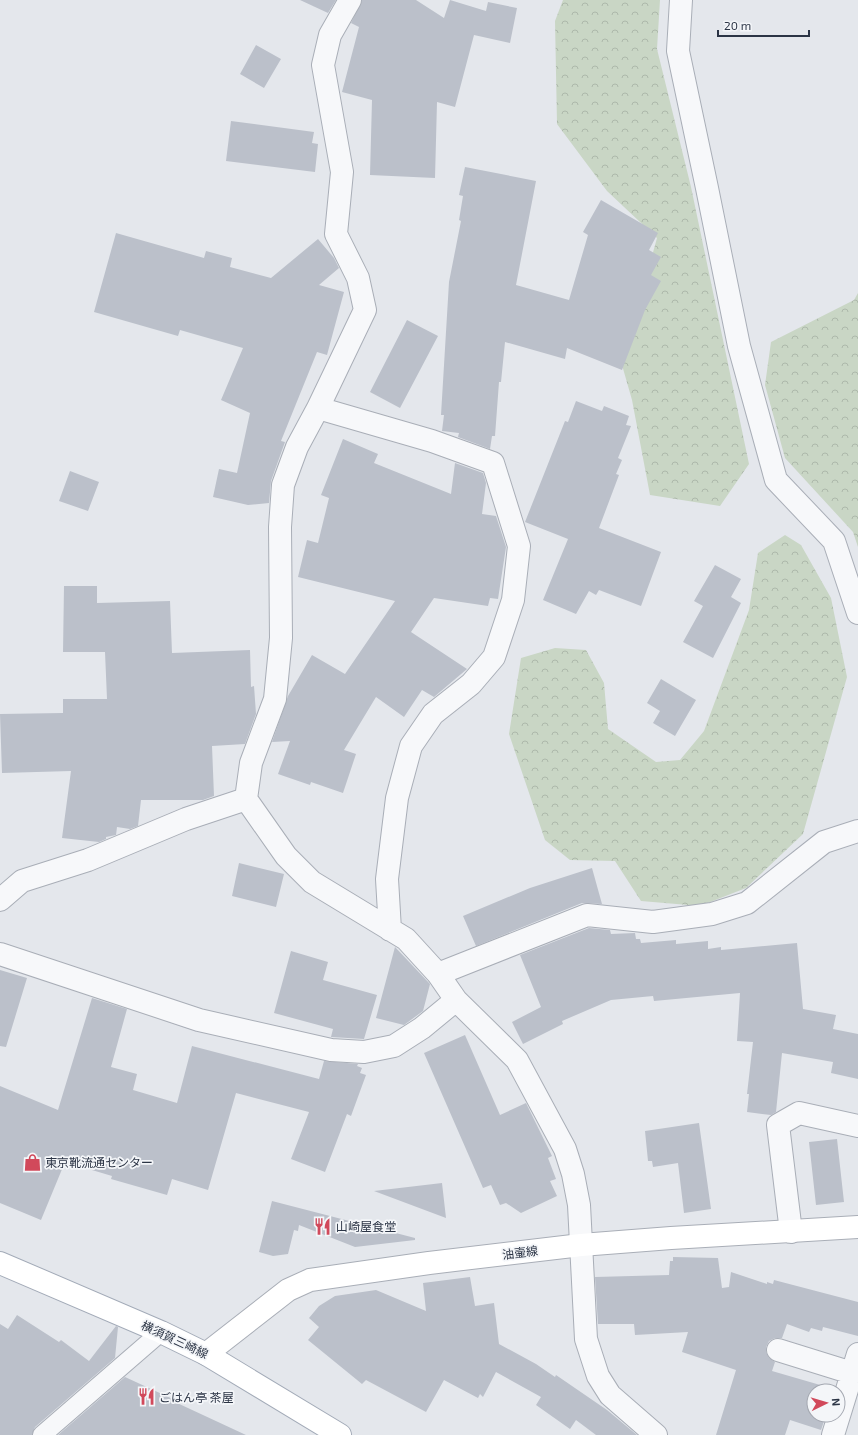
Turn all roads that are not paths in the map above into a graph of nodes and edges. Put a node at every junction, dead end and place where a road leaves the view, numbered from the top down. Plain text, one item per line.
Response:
1 (350, 0) edge
2 (681, 0) edge
3 (318, 408) junction
4 (858, 613) edge
5 (246, 799) junction
6 (858, 831) edge
7 (0, 900) edge
8 (390, 930) junction
9 (0, 954) edge
10 (438, 974) junction
11 (456, 1000) junction
12 (858, 1126) edge
13 (858, 1227) edge
14 (791, 1232) junction
15 (581, 1245) junction
16 (0, 1263) edge
17 (161, 1332) junction
18 (778, 1350) dead end
19 (206, 1354) junction
20 (855, 1364) edge
21 (42, 1435) edge
22 (340, 1435) edge
23 (656, 1435) edge
24 (833, 1435) edge

1 - 3 street
2 - 4 street
3 - 5 street
3 - 8 street
5 - 7 street
5 - 8 street
6 - 10 street
8 - 10 street
9 - 11 street
10 - 11 street
11 - 15 street
12 - 14 street
13 - 14 main road, 油壷線
14 - 15 main road, 油壷線
15 - 19 main road, 油壷線
15 - 23 street
16 - 17 main road, 横須賀三崎線
17 - 19 main road, 横須賀三崎線
17 - 21 lane
18 - 20 street
19 - 22 main road, 横須賀三崎線
20 - 24 street

